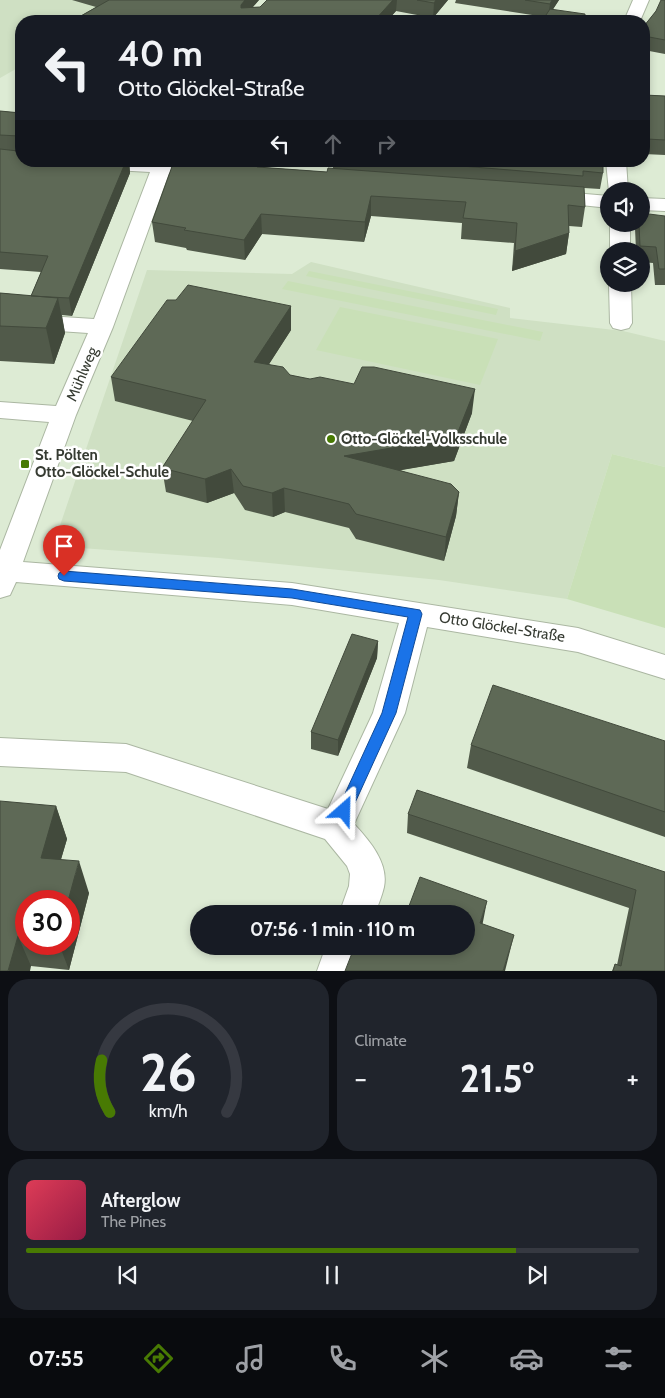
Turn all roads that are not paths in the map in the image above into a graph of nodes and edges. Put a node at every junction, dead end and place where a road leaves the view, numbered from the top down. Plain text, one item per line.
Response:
1 (641, 0) edge
2 (635, 15) edge
3 (162, 167) edge
4 (185, 167) edge
5 (616, 167) edge
6 (221, 172) edge
7 (617, 182) edge
8 (529, 196) edge
9 (600, 201) edge
10 (650, 204) edge
11 (665, 205) edge
12 (620, 292) edge
13 (0, 320) edge
14 (621, 323) dead end
15 (102, 327) junction
16 (0, 410) edge
17 (64, 415) junction
18 (3, 580) edge
19 (416, 614) junction
20 (665, 667) edge
21 (0, 752) edge
22 (336, 827) junction
23 (360, 905) edge
24 (341, 955) edge
25 (335, 970) edge

1 - 2 street
3 - 15 street, Mühlweg
4 - 6 street
5 - 7 street
8 - 9 street
10 - 11 street
12 - 14 street
13 - 15 street
15 - 17 street, Mühlweg
16 - 17 street
17 - 18 street, Mühlweg
18 - 19 street, Otto Glöckel-Straße
19 - 20 street, Otto Glöckel-Straße
19 - 22 street
21 - 22 street
22 - 23 street
24 - 25 street

